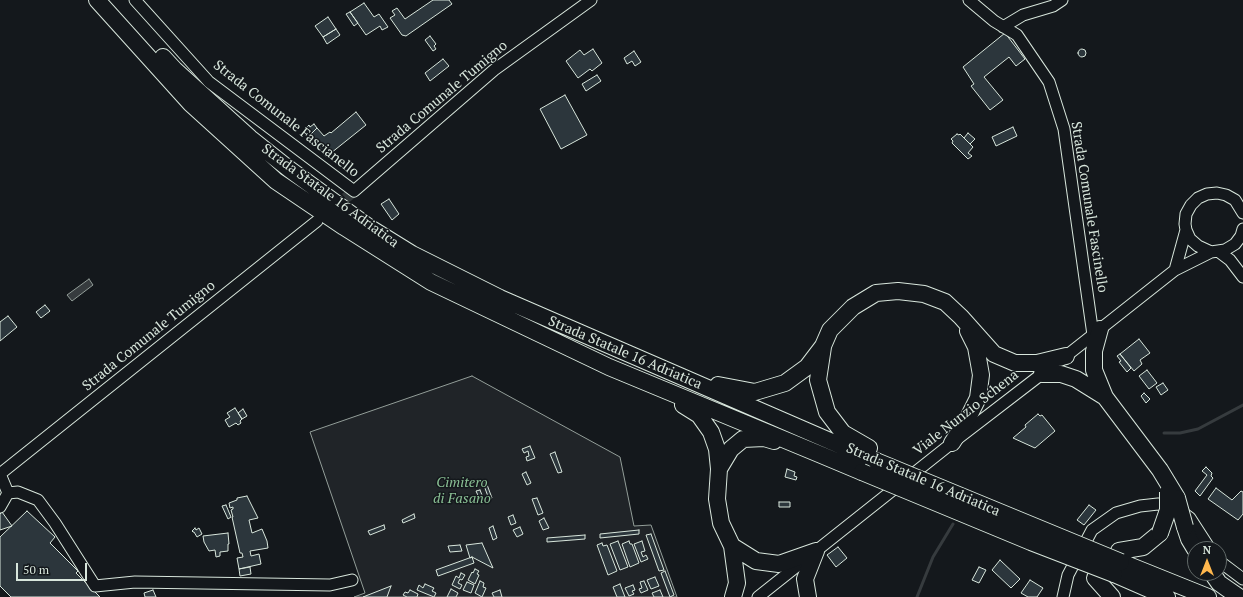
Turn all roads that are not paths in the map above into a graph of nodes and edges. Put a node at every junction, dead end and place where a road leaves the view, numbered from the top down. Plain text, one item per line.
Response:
1 (97, 0) edge
2 (109, 0) edge
3 (135, 0) edge
4 (590, 0) edge
5 (969, 0) edge
6 (1062, 0) edge
7 (1003, 27) junction
8 (354, 191) joint
9 (1243, 194) edge
10 (1226, 195) junction
11 (1243, 213) edge
12 (317, 221) dead end
13 (1186, 230) junction
14 (1242, 236) edge
15 (1214, 251) junction
16 (1175, 270) junction
17 (1243, 277) edge
18 (961, 317) junction
19 (1097, 332) junction
20 (823, 346) junction
21 (1066, 356) junction
22 (637, 357) junction
23 (608, 367) junction
24 (1042, 374) junction
25 (1104, 397) junction
26 (952, 443) junction
27 (819, 454) junction
28 (879, 458) junction
29 (719, 469) junction
30 (0, 474) edge
31 (1171, 490) junction
32 (8, 493) junction
33 (0, 507) edge
34 (1190, 541) edge
35 (1205, 541) edge
36 (1031, 542) junction
37 (732, 546) junction
38 (816, 552) junction
39 (1118, 563) junction
40 (1227, 567) edge
41 (1243, 579) edge
42 (352, 580) dead end
43 (1218, 581) edge
44 (733, 597) edge
45 (758, 597) edge
46 (808, 597) edge
47 (1063, 597) edge
48 (1112, 597) edge
49 (1167, 597) edge
50 (1208, 597) edge
51 (1239, 597) edge

1 - 23 highway, Strada Statale 16 Adriatica
2 - 22 highway, Strada Statale 16 Adriatica
3 - 8 street, Strada Comunale Fascianello
4 - 8 street, Strada Comunale Tumigno
5 - 7 street, Strada Comunale Fascinello
6 - 7 street
7 - 19 street, Strada Comunale Fascinello
9 - 10 street
10 - 11 street
10 - 13 street
12 - 30 street, Strada Comunale Tumigno
13 - 15 street
13 - 16 street
14 - 15 street, Viale Nunzio Schena
15 - 16 street, Viale Nunzio Schena
15 - 17 street
16 - 19 street, Viale Nunzio Schena
18 - 20 highway
18 - 21 highway
18 - 26 highway
19 - 21 street, Viale Nunzio Schena
19 - 25 highway
20 - 22 highway
20 - 28 highway
21 - 24 street, Viale Nunzio Schena
22 - 28 highway, Strada Statale 16 Adriatica
23 - 27 highway, Strada Statale 16 Adriatica
23 - 29 highway
24 - 25 highway
24 - 26 street, Viale Nunzio Schena
25 - 31 highway
26 - 38 street, Viale Nunzio Schena
27 - 29 highway
27 - 36 highway, Strada Statale 16 Adriatica, bridge
28 - 39 highway, Strada Statale 16 Adriatica, bridge
29 - 37 highway
30 - 32 street
31 - 34 highway, bridge
31 - 39 highway, bridge
32 - 33 street
32 - 42 street
35 - 47 street
36 - 39 highway, Strada Statale 16 Adriatica, bridge
36 - 48 highway, bridge
37 - 38 highway
37 - 44 highway
38 - 45 street, Viale Nunzio Schena
38 - 46 highway
39 - 49 highway, Strada Statale 16 Adriatica
39 - 50 highway, Strada Statale 16 Adriatica
40 - 41 street
43 - 51 highway

